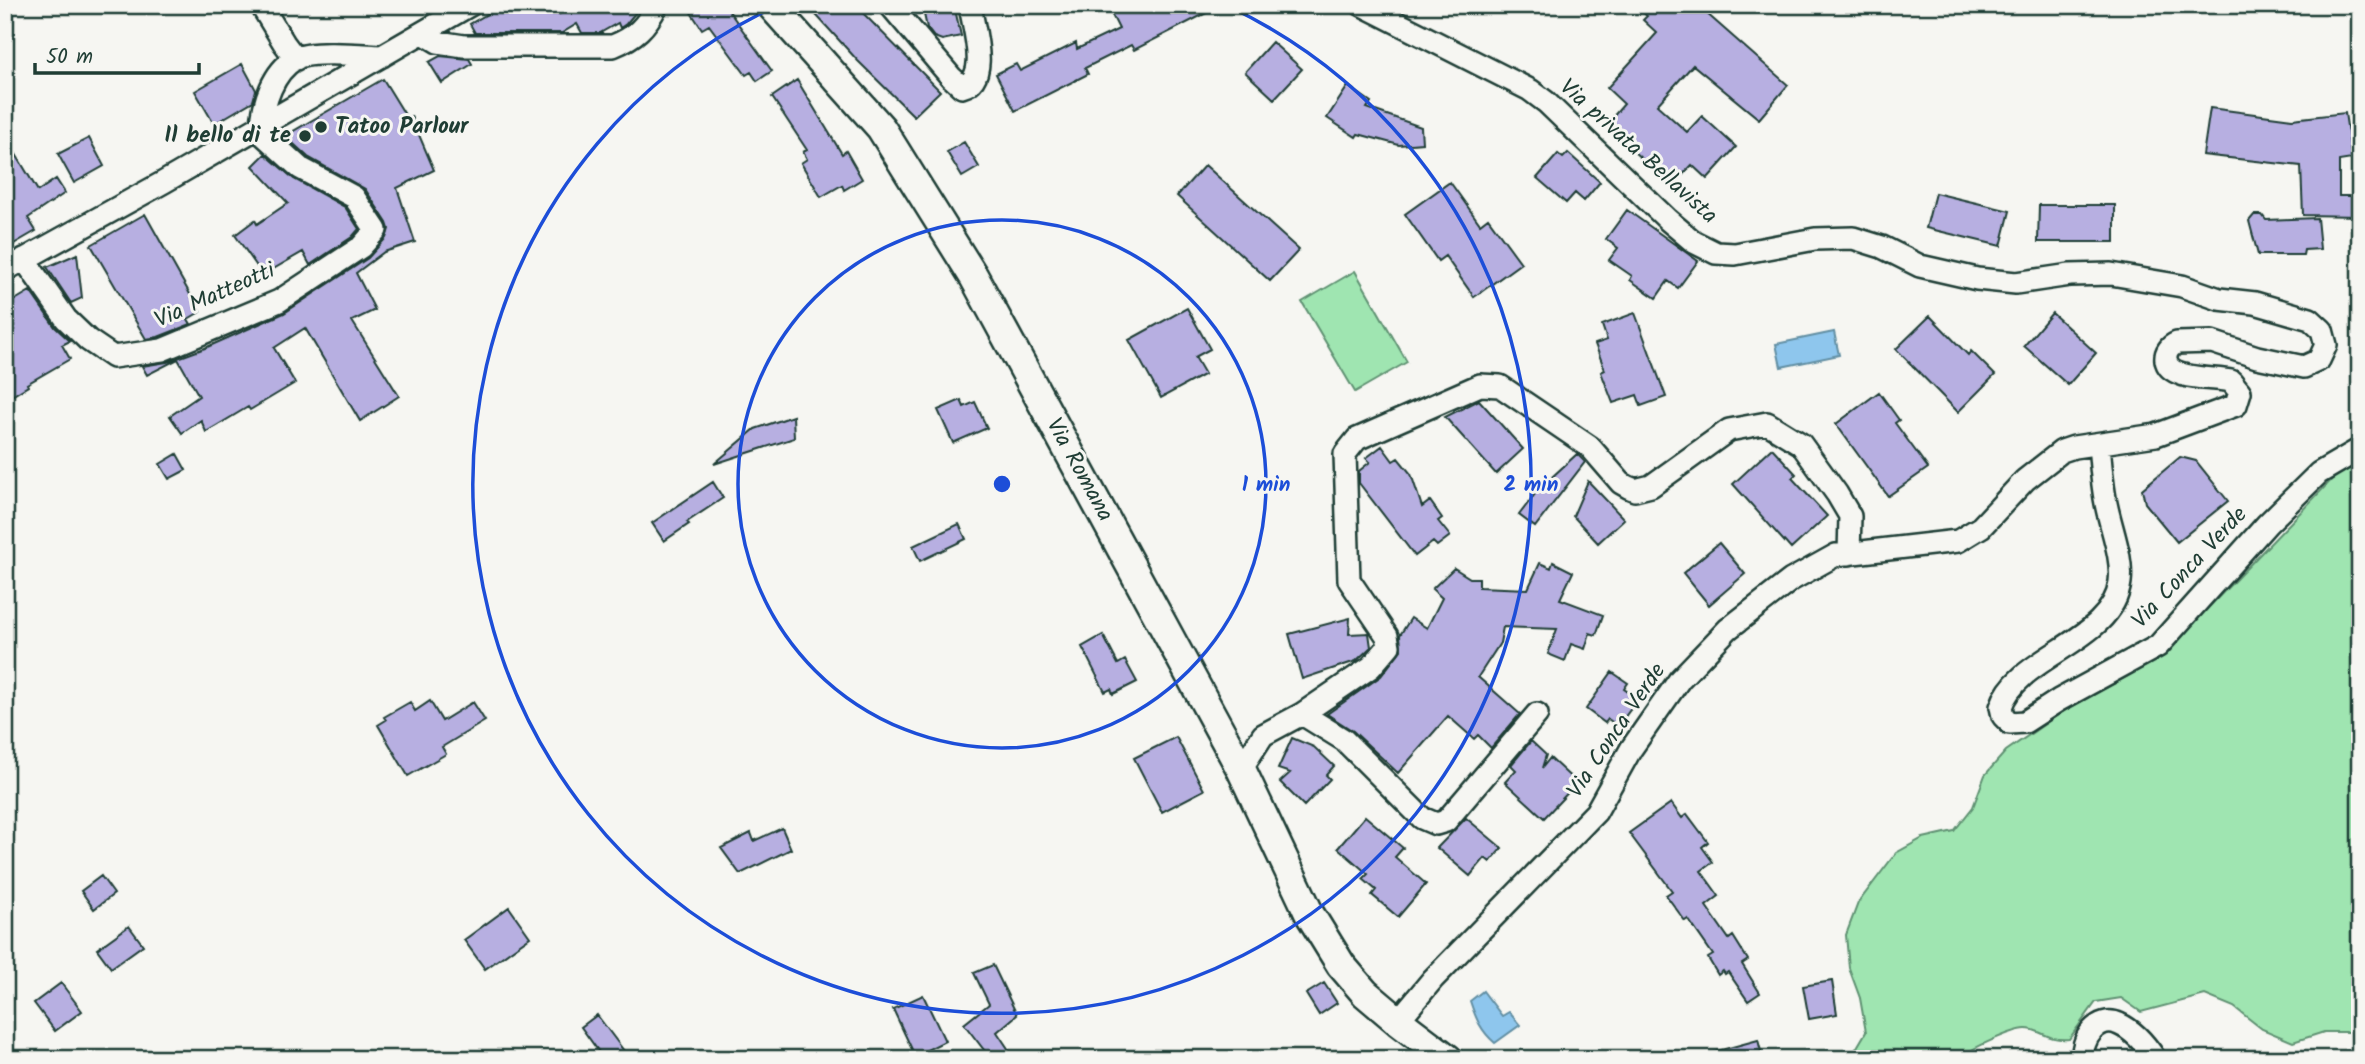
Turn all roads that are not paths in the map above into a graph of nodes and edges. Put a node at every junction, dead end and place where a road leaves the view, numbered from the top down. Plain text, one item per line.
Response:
1 (261, 5) edge
2 (470, 5) edge
3 (657, 5) edge
4 (890, 5) edge
5 (970, 5) edge
6 (1362, 5) edge
7 (780, 9) edge
8 (423, 33) junction
9 (382, 56) junction
10 (296, 59) junction
11 (260, 127) junction
12 (24, 259) junction
13 (5, 270) edge
14 (2182, 286) joint
15 (2099, 444) junction
16 (2360, 449) edge
17 (1849, 554) junction
18 (1302, 714) junction
19 (1537, 714) dead end
20 (1241, 769) junction
21 (1398, 1021) junction
22 (1448, 1059) edge
23 (2084, 1059) edge
24 (2155, 1059) edge

1 - 10 street
2 - 8 street
3 - 8 street
4 - 5 street
6 - 14 street, Via privata Bellavista
7 - 20 street, Via Romana
8 - 9 street
9 - 10 street
9 - 11 street
10 - 11 street
11 - 12 street
11 - 12 street, Via Matteotti
12 - 13 street
14 - 15 street, Via Conca Verde
15 - 16 street, Via Conca Verde
15 - 17 street, Via Conca Verde
17 - 18 street
17 - 21 street, Via Conca Verde
18 - 19 street
18 - 20 street
20 - 21 street, Via Romana
21 - 22 street, Via Romana
23 - 24 street

